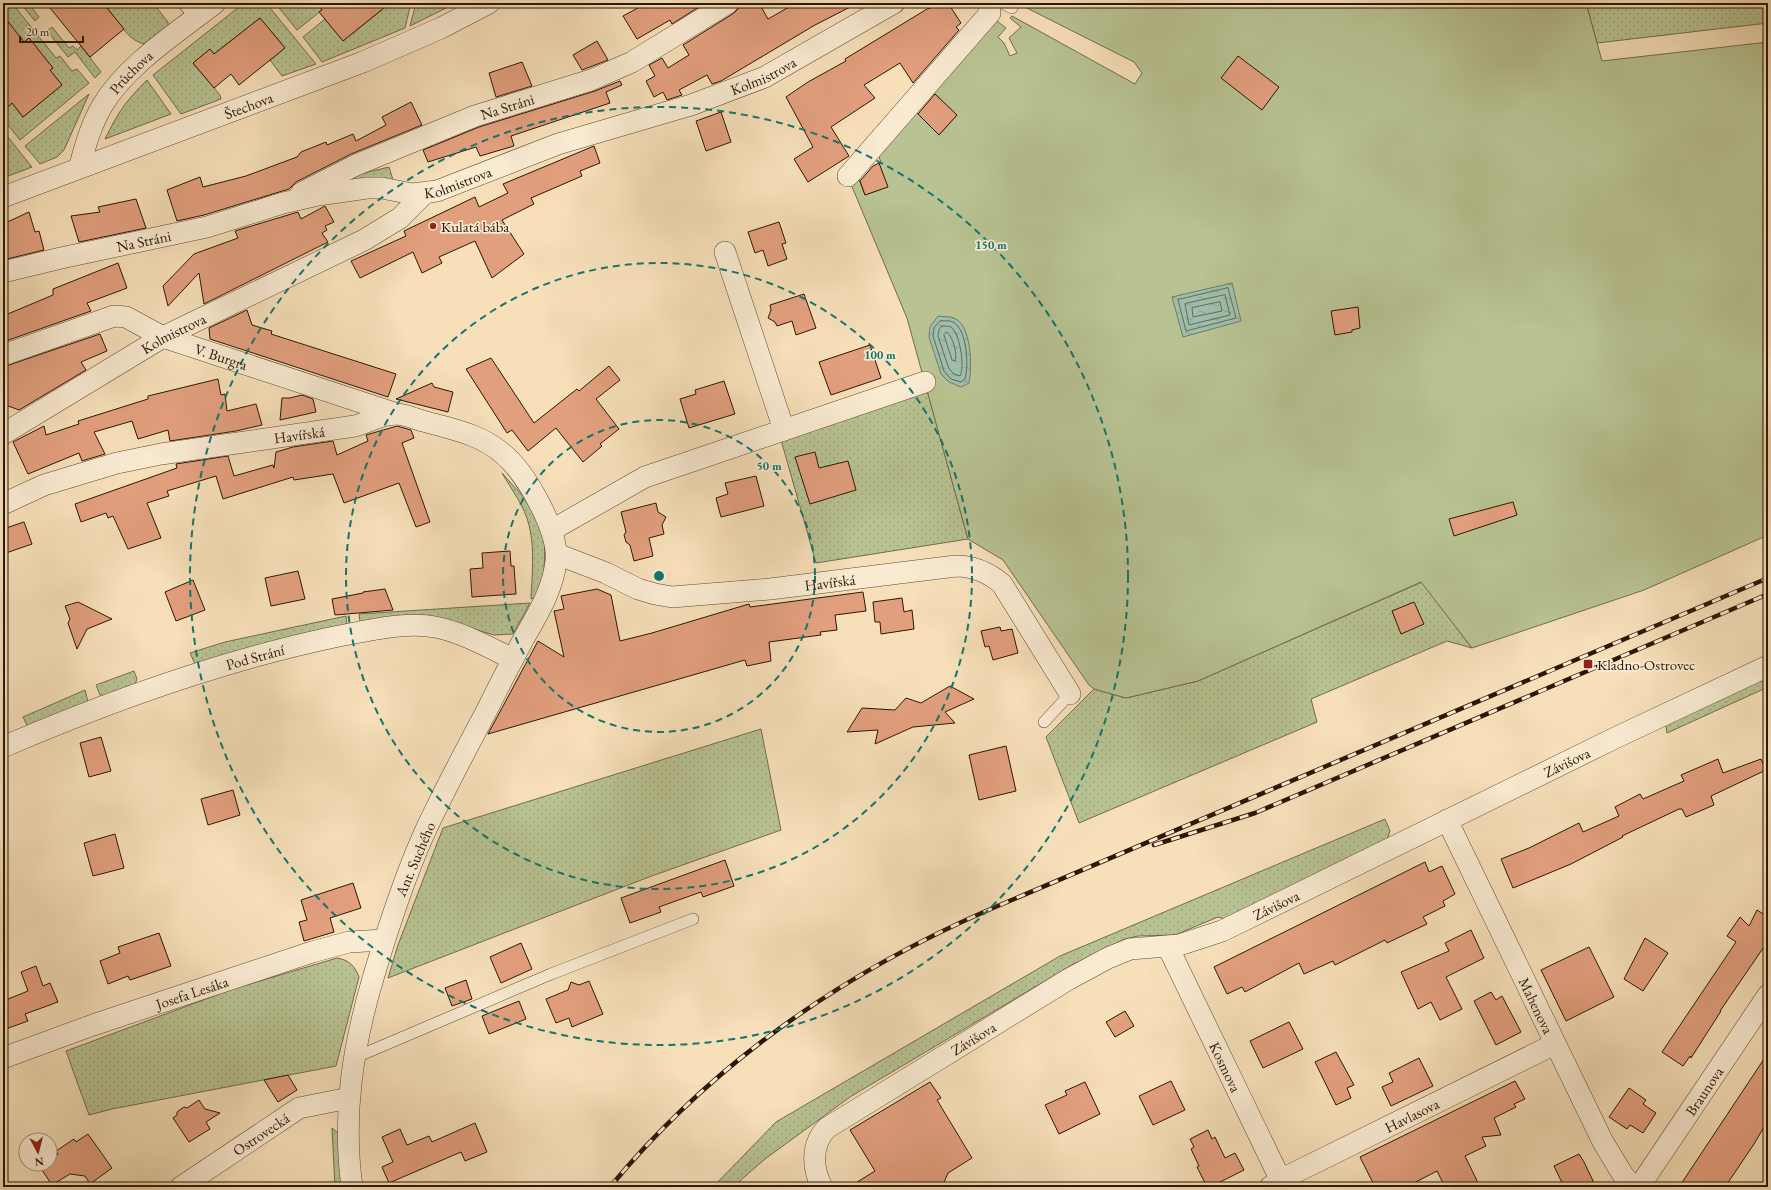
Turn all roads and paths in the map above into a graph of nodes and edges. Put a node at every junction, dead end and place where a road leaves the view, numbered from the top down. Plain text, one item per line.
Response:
1 (215, 3) edge
2 (489, 3) edge
3 (728, 3) edge
4 (894, 3) edge
5 (989, 3) edge
6 (190, 10) edge
7 (80, 166) junction
8 (848, 176) dead end
9 (425, 193) junction
10 (3, 197) edge
11 (283, 203) junction
12 (726, 252) dead end
13 (3, 272) edge
14 (163, 337) junction
15 (3, 355) edge
16 (925, 382) dead end
17 (398, 414) junction
18 (784, 430) junction
19 (3, 434) edge
20 (3, 504) edge
21 (552, 530) junction
22 (557, 554) junction
23 (513, 659) junction
24 (1768, 666) edge
25 (1070, 694) joint
26 (1044, 722) dead end
27 (3, 747) edge
28 (1447, 820) junction
29 (693, 919) dead end
30 (384, 940) junction
31 (1168, 947) junction
32 (1768, 995) edge
33 (1555, 1044) junction
34 (3, 1058) edge
35 (354, 1058) junction
36 (349, 1098) junction
37 (1278, 1185) edge
38 (181, 1187) edge
39 (352, 1187) edge
40 (822, 1187) edge
41 (1633, 1187) edge
42 (1639, 1187) edge

1 - 6 street, Průchova
2 - 7 street, Štechova
3 - 11 street, Na Stráni
4 - 9 street, Kolmistrova
5 - 8 street
6 - 7 street, Průchova
7 - 10 street, Štechova
9 - 11 street, Na Stráni
9 - 14 street, Kolmistrova
11 - 13 street, Na Stráni
12 - 18 street
14 - 15 street, V. Burgra
14 - 17 street, V. Burgra
14 - 19 street, Kolmistrova
16 - 18 street
17 - 20 street, Havířská
17 - 21 street, Havířská
18 - 21 street
21 - 22 street, Havířská
22 - 23 street, Ant. Suchého
22 - 25 street, Havířská
23 - 27 street, Pod Strání
23 - 30 street, Ant. Suchého
24 - 28 street, Závišova
25 - 26 lane
28 - 31 street, Závišova
28 - 33 street, Mahenova
29 - 35 lane
30 - 34 street, Josefa Lesáka
30 - 35 street, Ant. Suchého
31 - 37 street, Kosmova
31 - 40 street, Závišova
32 - 42 street, Braunova
33 - 37 street, Havlasova
33 - 41 street, Mahenova
35 - 36 street, Ant. Suchého
36 - 38 street, Ostrovecká
36 - 39 street, Ant. Suchého

